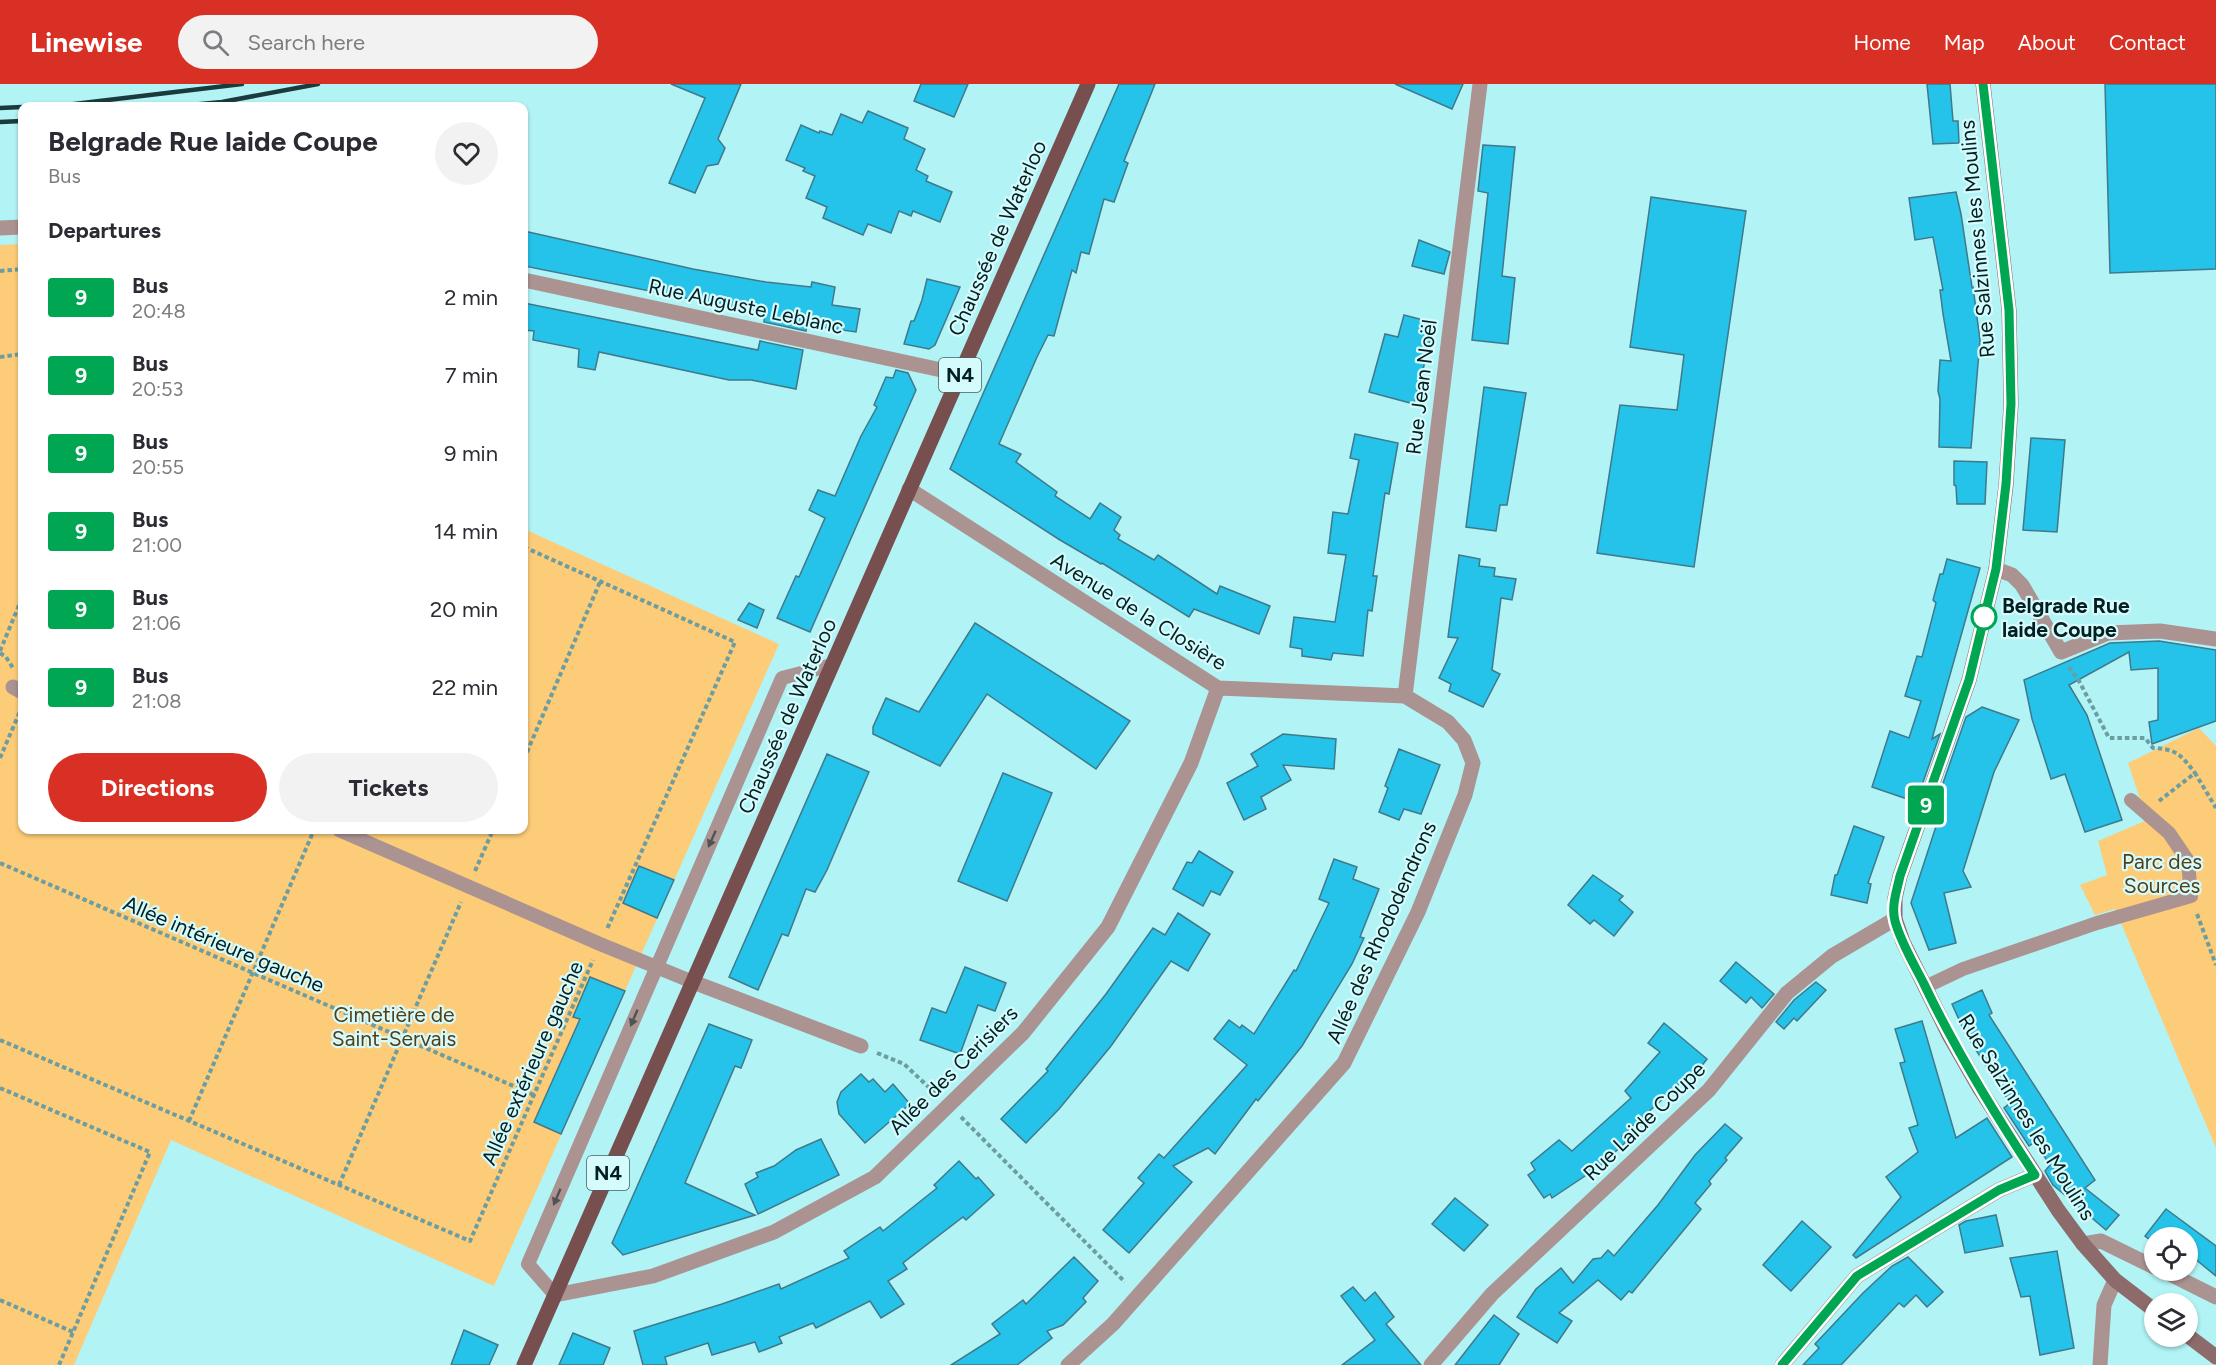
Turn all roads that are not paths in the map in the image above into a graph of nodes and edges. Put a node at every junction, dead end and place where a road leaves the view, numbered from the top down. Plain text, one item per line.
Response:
1 (1088, 84) edge
2 (1480, 84) edge
3 (1983, 84) edge
4 (18, 227) edge
5 (0, 228) edge
6 (528, 281) edge
7 (960, 374) junction
8 (909, 489) junction
9 (1996, 569) junction
10 (2216, 639) edge
11 (832, 665) junction
12 (1218, 688) junction
13 (1405, 696) junction
14 (2131, 800) dead end
15 (348, 834) edge
16 (1895, 919) junction
17 (656, 967) junction
18 (693, 982) junction
19 (1925, 987) junction
20 (861, 1046) road end
21 (2035, 1175) junction
22 (2083, 1244) junction
23 (2144, 1262) edge
24 (2115, 1281) junction
25 (2184, 1281) edge
26 (555, 1295) junction
27 (2216, 1297) edge
28 (2144, 1303) edge
29 (2198, 1343) edge
30 (2216, 1357) edge
31 (524, 1365) edge
32 (1068, 1365) edge
33 (1431, 1365) edge
34 (1782, 1365) edge
35 (2100, 1365) edge

1 - 7 main road, Chaussée de Waterloo / N4
2 - 13 street, Rue Jean Noël
3 - 9 street, Rue Salzinnes les Moulins
4 - 5 street
6 - 7 street, Rue Auguste Leblanc
7 - 8 main road, Chaussée de Waterloo / N4
8 - 11 main road, Chaussée de Waterloo / N4
8 - 12 street, Avenue de la Closière
9 - 10 street
9 - 16 street, Rue Salzinnes les Moulins
11 -> 17 lane
11 - 18 main road, Chaussée de Waterloo / N4
12 - 13 street, Avenue de la Closière
12 - 26 street, Allée des Cerisiers
13 - 32 street, Allée des Rhododendrons
14 - 19 lane
15 - 17 lane
16 - 19 street, Rue Salzinnes les Moulins
16 - 33 street, Rue Laide Coupe
17 - 18 lane
17 -> 26 lane
18 - 20 street
18 - 26 main road, Chaussée de Waterloo / N4
19 - 21 street, Rue Salzinnes les Moulins
21 - 22 street, Rue Salzinnes les Moulins
21 - 34 street
22 - 23 street
22 - 24 street, Rue Salzinnes les Moulins
24 - 28 street, Rue Salzinnes les Moulins
24 - 35 street
25 - 27 street
26 - 31 main road, Chaussée de Waterloo / N4
29 - 30 street

